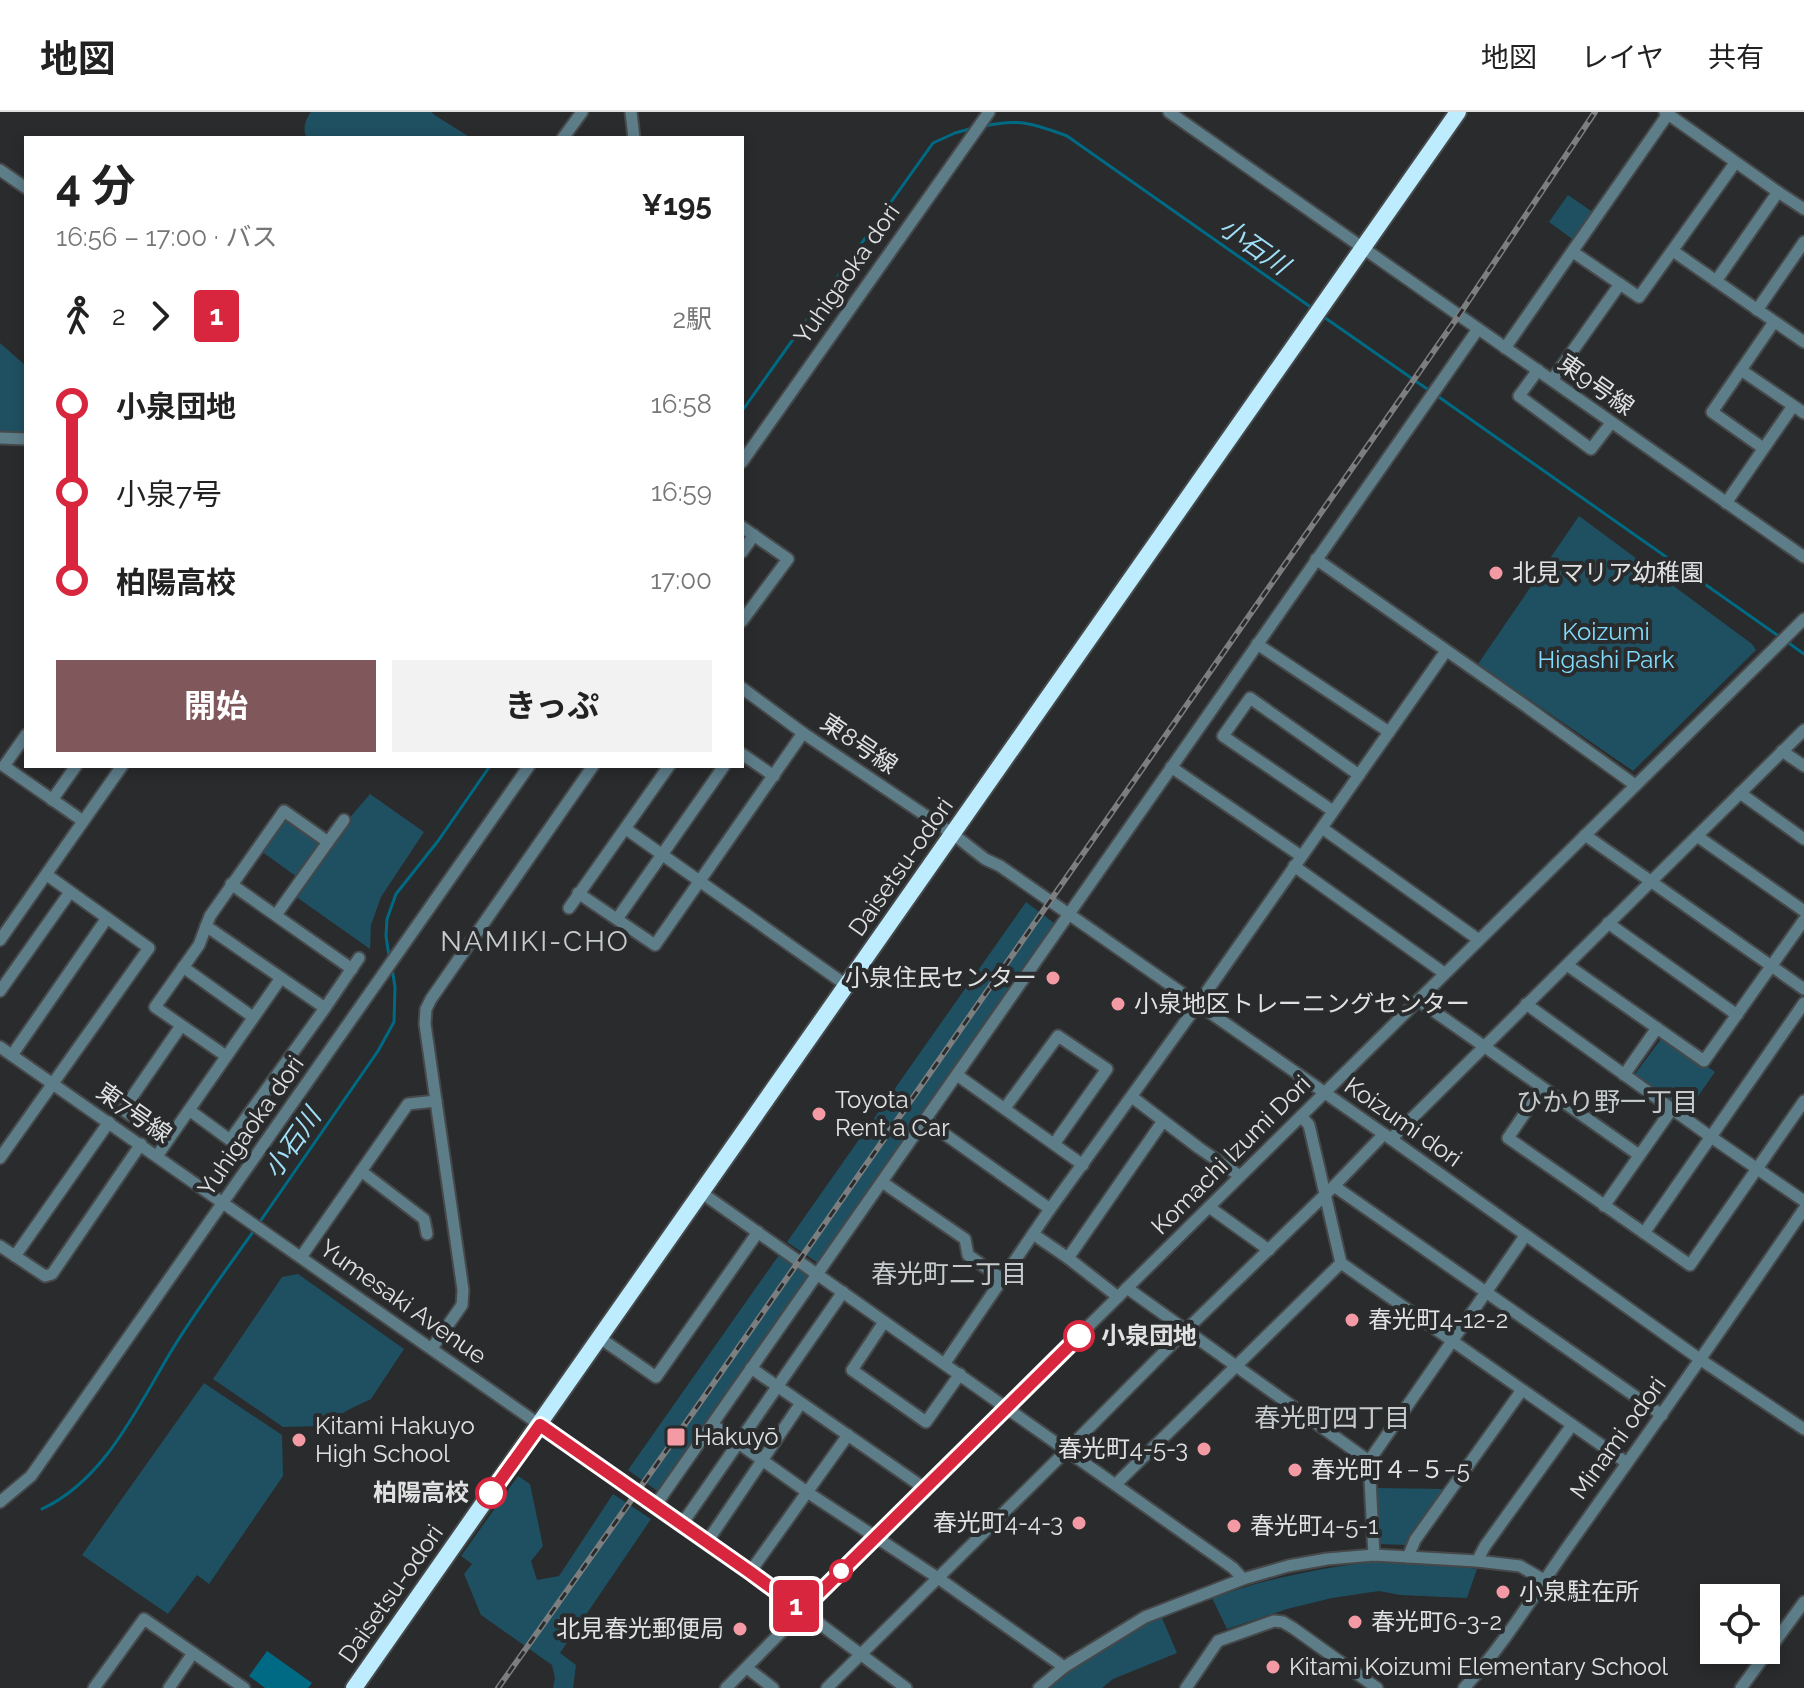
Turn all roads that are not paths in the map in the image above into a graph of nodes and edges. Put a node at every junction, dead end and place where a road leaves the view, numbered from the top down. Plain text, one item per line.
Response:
1 (582, 112) edge
2 (631, 112) edge
3 (989, 112) edge
4 (1169, 112) edge
5 (1458, 112) edge
6 (1666, 113) edge
7 (564, 136) edge
8 (634, 136) edge
9 (1735, 163) junction
10 (0, 170) edge
11 (24, 187) edge
12 (1778, 192) junction
13 (1804, 209) edge
14 (1804, 242) edge
15 (1363, 248) junction
16 (1673, 251) junction
17 (1573, 252) junction
18 (1716, 281) junction
19 (1620, 284) junction
20 (1757, 310) junction
21 (1774, 322) junction
22 (1478, 329) junction
23 (1804, 342) edge
24 (1505, 348) junction
25 (1538, 370) junction
26 (1741, 370) junction
27 (1552, 380) junction
28 (1793, 406) junction
29 (1804, 413) edge
30 (1611, 423) junction
31 (0, 438) edge
32 (24, 439) edge
33 (1763, 448) junction
34 (744, 459) edge
35 (1726, 503) junction
36 (744, 528) edge
37 (754, 535) junction
38 (744, 549) edge
39 (1804, 557) edge
40 (1316, 559) junction
41 (744, 618) edge
42 (1800, 623) edge
43 (1257, 644) junction
44 (1446, 651) junction
45 (744, 689) edge
46 (1804, 730) edge
47 (1389, 732) junction
48 (803, 733) junction
49 (24, 738) edge
50 (1782, 751) junction
51 (744, 755) edge
52 (1804, 766) edge
53 (1171, 767) junction
54 (75, 768) edge
55 (121, 768) edge
56 (528, 768) edge
57 (592, 768) edge
58 (668, 768) edge
59 (723, 768) edge
60 (1359, 775) junction
61 (774, 776) junction
62 (1635, 785) junction
63 (1740, 793) junction
64 (52, 800) junction
65 (1333, 811) junction
66 (344, 820) dead end
67 (83, 821) junction
68 (1322, 828) junction
69 (626, 829) junction
70 (953, 834) junction
71 (1585, 835) junction
72 (1697, 836) junction
73 (1804, 839) edge
74 (328, 842) junction
75 (662, 855) junction
76 (1298, 861) junction
77 (47, 875) junction
78 (699, 881) junction
79 (1651, 881) junction
80 (231, 884) junction
81 (70, 892) junction
82 (578, 893) junction
83 (569, 908) dead end
84 (1804, 911) edge
85 (276, 915) junction
86 (1070, 915) junction
87 (107, 918) junction
88 (617, 919) junction
89 (1804, 920) edge
90 (1608, 923) junction
91 (206, 926) junction
92 (0, 940) edge
93 (1479, 940) junction
94 (1567, 965) junction
95 (1772, 966) junction
96 (183, 967) junction
97 (1444, 973) junction
98 (281, 978) junction
99 (846, 985) junction
100 (1804, 989) edge
101 (0, 991) edge
102 (1418, 1000) junction
103 (1804, 1003) edge
104 (1198, 1004) junction
105 (1526, 1004) junction
106 (325, 1008) junction
107 (1737, 1015) junction
108 (253, 1017) junction
109 (181, 1026) junction
110 (1657, 1028) junction
111 (1485, 1046) junction
112 (0, 1047) edge
113 (12, 1055) junction
114 (226, 1056) junction
115 (957, 1075) junction
116 (1624, 1075) junction
117 (53, 1083) junction
118 (1542, 1088) junction
119 (1325, 1093) junction
120 (1132, 1097) junction
121 (436, 1101) junction
122 (1804, 1101) edge
123 (1005, 1108) junction
124 (1672, 1109) junction
125 (189, 1110) junction
126 (1301, 1116) junction
127 (925, 1120) junction
128 (1163, 1121) junction
129 (109, 1122) junction
130 (1387, 1136) junction
131 (1711, 1137) junction
132 (167, 1140) junction
133 (141, 1144) junction
134 (1054, 1144) junction
135 (1639, 1155) junction
136 (157, 1156) junction
137 (0, 1158) edge
138 (1083, 1165) junction
139 (1757, 1169) junction
140 (361, 1171) junction
141 (1240, 1176) junction
142 (882, 1182) junction
143 (1330, 1190) junction
144 (702, 1193) junction
145 (1804, 1201) edge
146 (223, 1204) junction
147 (1604, 1206) junction
148 (1209, 1207) junction
149 (1050, 1209) junction
150 (1804, 1209) edge
151 (241, 1216) joint
152 (758, 1232) junction
153 (1644, 1233) junction
154 (427, 1234) dead end
155 (1033, 1234) junction
156 (1525, 1236) junction
157 (1, 1249) edge
158 (1269, 1250) junction
159 (15, 1256) junction
160 (301, 1257) junction
161 (1068, 1258) junction
162 (1341, 1263) junction
163 (818, 1273) junction
164 (1002, 1279) junction
165 (843, 1292) junction
166 (1485, 1292) junction
167 (1122, 1293) junction
168 (884, 1322) junction
169 (1186, 1330) junction
170 (600, 1338) junction
171 (1451, 1341) junction
172 (432, 1348) junction
173 (1701, 1360) junction
174 (945, 1363) junction
175 (1237, 1367) junction
176 (751, 1368) junction
177 (960, 1374) junction
178 (778, 1387) junction
179 (1522, 1390) junction
180 (801, 1403) junction
181 (1007, 1407) junction
182 (1662, 1415) junction
183 (540, 1425) junction
184 (713, 1425) junction
185 (1572, 1425) junction
186 (1804, 1429) edge
187 (848, 1435) junction
188 (739, 1444) junction
189 (1066, 1451) junction
190 (762, 1460) junction
191 (1369, 1461) junction
192 (1627, 1463) junction
193 (1116, 1484) junction
194 (924, 1488) junction
195 (807, 1492) junction
196 (0, 1502) edge
197 (655, 1506) junction
198 (682, 1524) junction
199 (875, 1537) junction
200 (707, 1542) junction
201 (1374, 1555) junction
202 (1408, 1557) junction
203 (1477, 1561) junction
204 (750, 1572) junction
205 (938, 1578) junction
206 (1243, 1579) junction
207 (1544, 1580) junction
208 (1804, 1602) edge
209 (802, 1610) junction
210 (193, 1653) junction
211 (862, 1655) junction
212 (1064, 1667) junction
213 (747, 1668) junction
214 (95, 1688) edge
215 (169, 1688) edge
216 (244, 1688) edge
217 (354, 1688) edge
218 (726, 1688) edge
219 (773, 1688) edge
220 (827, 1688) edge
221 (906, 1688) edge
222 (1039, 1688) edge
223 (1186, 1688) edge
224 (1377, 1688) edge
225 (1464, 1688) edge
226 (1741, 1688) edge

1 - 7 street
2 - 8 street
3 - 34 street, Yuhigaoka dori
4 - 15 street
5 - 15 highway, Daisetsu-odori
6 - 9 street
6 - 17 street
9 - 12 street
9 - 16 street
10 - 11 street
12 - 13 street
12 - 18 street
14 - 20 street
15 - 22 street, 東9号線
15 - 70 highway, Daisetsu-odori
16 - 18 street
16 - 19 street
17 - 19 street
17 - 24 street
18 - 20 street
19 - 27 street
20 - 21 street
21 - 23 street
21 - 26 street
22 - 24 street, 東9号線
22 - 40 street
24 - 25 street, 東9号線
25 - 27 street, 東9号線
25 - 30 street
26 - 28 street
26 - 33 street
27 - 30 street, 東9号線
28 - 29 street
28 - 33 street
30 - 35 street, 東9号線
31 - 32 street
33 - 35 street
35 - 39 street, 東9号線
36 - 37 street
37 - 38 street
37 - 41 street
40 - 43 street
40 - 44 street
42 - 62 street, Komachi Izumi Dori
43 - 47 street
43 - 53 street
44 - 47 street
44 - 62 street
45 - 48 street, 東8号線
46 - 50 street
47 - 60 street
48 - 61 street
48 - 70 street, 東8号線
49 - 64 street
50 - 52 street
50 - 63 street
51 - 61 street
53 - 76 street
53 - 86 street
54 - 64 street
55 - 67 street
56 - 146 street, Yuhigaoka dori
57 - 121 street
58 - 69 street
59 - 75 street
60 - 65 street
60 - 65 street
61 - 78 street
62 - 71 street, Komachi Izumi Dori
63 - 72 street
63 - 73 street
64 - 67 street
65 - 68 street
66 - 74 street
67 - 77 street
68 - 76 street
68 - 93 street
69 - 75 street
69 - 82 street
70 - 86 street, Koizumi dori
70 - 99 highway, Daisetsu-odori
71 - 79 street
71 - 93 street, Komachi Izumi Dori
72 - 79 street
72 - 84 street
74 - 80 street
74 - 85 street
75 - 78 street
75 - 88 street
76 - 97 street
76 - 104 street
77 - 81 street
77 - 92 street
78 - 88 street
78 - 99 street
79 - 90 street
79 - 95 street
80 - 85 street
80 - 91 street
81 - 87 street
81 - 101 street
82 - 83 street
82 - 88 street
85 - 106 street
86 - 104 street, Koizumi dori
86 - 115 street
87 - 113 street
87 - 117 street
89 - 95 street
90 - 94 street
90 - 107 street
91 - 96 street
91 - 98 street
93 - 97 street, Komachi Izumi Dori
94 - 105 street
94 - 110 street
95 - 100 street
95 - 107 street
96 - 108 street
96 - 109 street
97 - 102 street, Komachi Izumi Dori
98 - 106 street
98 - 108 street
99 - 144 highway, Daisetsu-odori
102 - 111 street
102 - 119 street, Komachi Izumi Dori
103 - 131 street
104 - 119 street, Koizumi dori
104 - 120 street
105 - 111 street
105 - 116 street
106 - 125 street
107 - 110 street
108 - 114 street
109 - 114 street
109 - 132 street
110 - 116 street
111 - 118 street
111 - 130 street
112 - 113 street, 東7号線
113 - 117 street, 東7号線
114 - 125 street
115 - 123 street
115 - 127 street
116 - 124 street
117 - 129 street, 東7号線
117 - 137 street
118 - 135 street
118 - 147 street
119 - 126 street, Komachi Izumi Dori
119 - 130 street, Koizumi dori
120 - 128 street
120 - 138 street
121 - 140 street
121 - 172 street
122 - 139 street
123 - 134 street
123 - 134 street
124 - 131 street
124 - 135 street
125 - 132 street
126 - 141 street, Komachi Izumi Dori
126 - 143 street
127 - 142 street
127 - 149 street
128 - 141 street
128 - 161 street
129 - 133 street, 東7号線
129 - 159 street
130 - 143 street
130 - 156 street, Koizumi dori
131 - 139 street
131 - 153 street
132 - 136 street
133 - 136 street, 東7号線
133 - 159 street
134 - 138 street
135 - 147 street
136 - 146 street, 東7号線
138 - 149 street
139 - 145 street
139 - 153 street
140 - 154 street
140 - 160 street
141 - 148 street, Komachi Izumi Dori
142 - 163 street
142 - 164 street
143 - 158 street
143 - 162 street
143 - 166 street
144 - 152 street
144 - 170 highway, Daisetsu-odori
146 - 151 street, 東7号線
146 - 196 street, Yuhigaoka dori
147 - 153 street
148 - 158 street
148 - 167 street, Komachi Izumi Dori
149 - 155 street
150 - 173 street, Minami odori
151 - 160 street, Yumesaki Avenue
152 - 163 street
152 - 170 street
155 - 161 street
155 - 164 street
156 - 166 street
156 - 173 street, Koizumi dori
157 - 159 street
158 - 169 street
160 - 172 street, Yumesaki Avenue
161 - 167 street
162 - 171 street
162 - 175 street
163 - 165 street
163 - 176 street
164 - 174 street
165 - 168 street
165 - 178 street
166 - 171 street
166 - 182 street
167 - 169 street
167 - 181 street, Komachi Izumi Dori
168 - 174 street
168 - 177 street
169 - 175 street
169 - 189 street
170 - 183 highway, Daisetsu-odori
171 - 179 street
171 - 191 street
172 - 183 street, Yumesaki Avenue
173 - 182 street, Minami odori
173 - 186 street
174 - 177 street
175 - 191 street
175 - 193 street
176 - 178 street
176 - 184 street
177 - 181 street
178 - 180 street
178 - 188 street
179 - 185 street
179 - 202 street
180 - 187 street
180 - 190 street
181 - 189 street
181 - 194 street, Komachi Izumi Dori
182 - 192 street, Minami odori
183 - 197 street, Yumesaki Avenue
183 - 217 highway, Daisetsu-odori
184 - 188 street
184 - 197 street
185 - 192 street
185 - 203 street
187 - 194 street
187 - 195 street
188 - 190 street
188 - 198 street
189 - 193 street
189 - 205 street
190 - 195 street
190 - 200 street
191 - 201 street
192 - 207 street, Minami odori
193 - 206 street
194 - 199 street, Komachi Izumi Dori
195 - 199 street
195 - 204 street
197 - 198 street, Yumesaki Avenue
198 - 200 street, Yumesaki Avenue
199 - 205 street
199 - 209 street, Komachi Izumi Dori
200 - 204 street, Yumesaki Avenue
201 - 202 street
201 - 206 street
202 - 203 street
203 - 207 street
204 - 209 street, Yumesaki Avenue
205 - 211 street
205 - 212 street
206 - 212 street
207 - 225 street, Minami odori
208 - 226 street
209 - 211 street, Yumesaki Avenue
209 - 213 street, Komachi Izumi Dori
210 - 214 street
210 - 215 street
210 - 216 street
211 - 220 street
211 - 221 street, Yumesaki Avenue
212 - 222 street
213 - 218 street, Komachi Izumi Dori
213 - 219 street
223 - 224 street

